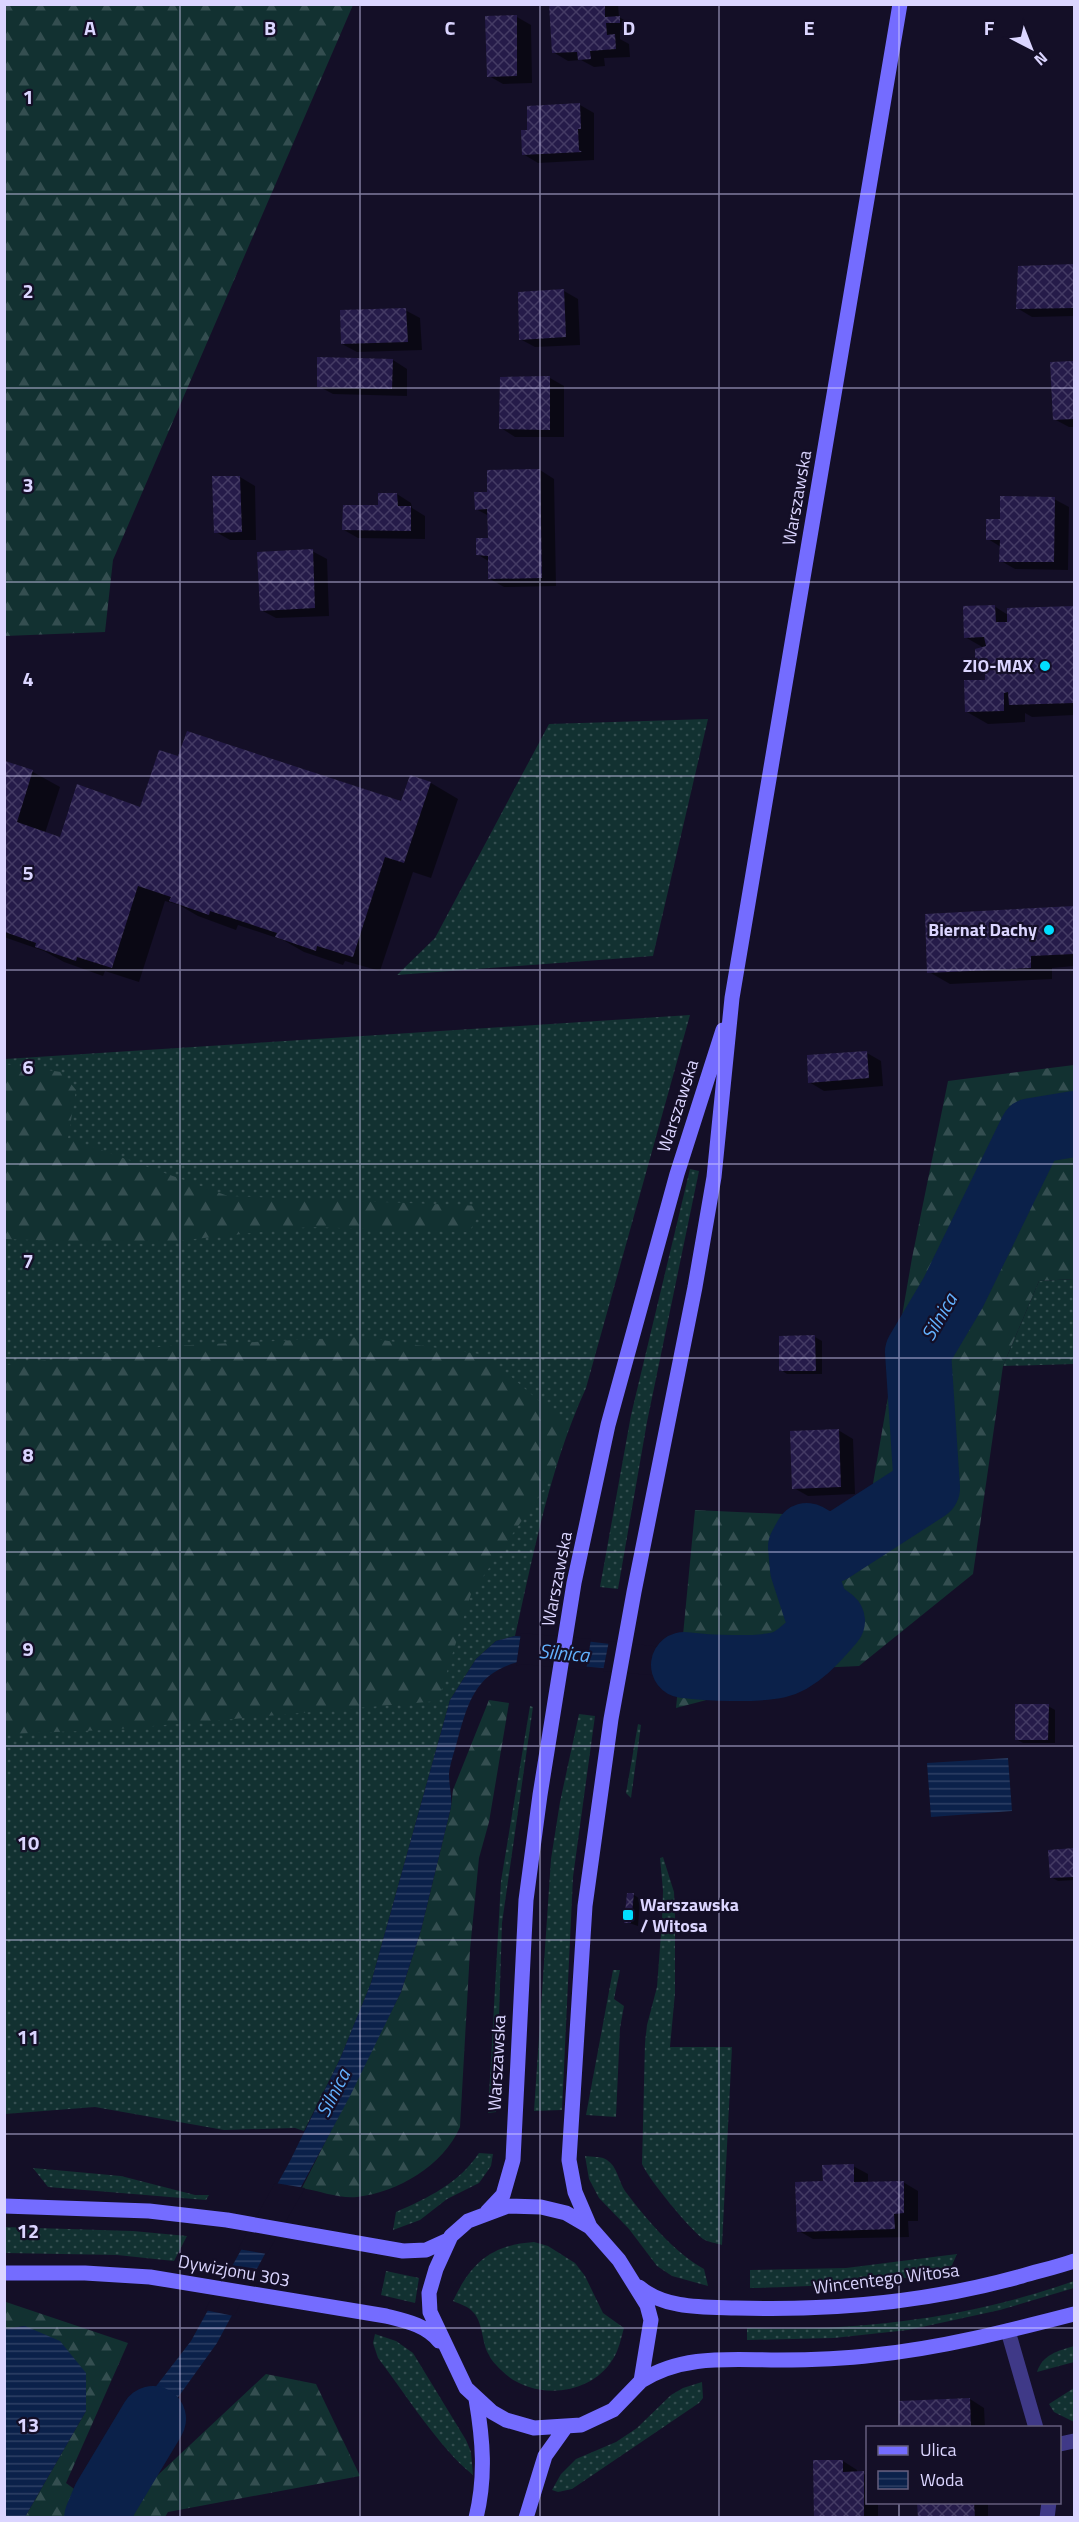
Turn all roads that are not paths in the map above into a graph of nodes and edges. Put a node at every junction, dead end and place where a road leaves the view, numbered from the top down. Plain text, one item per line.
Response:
1 (900, 4) edge
2 (732, 998) junction
3 (4, 2206) edge
4 (488, 2212) junction
5 (590, 2227) junction
6 (448, 2240) junction
7 (1074, 2261) edge
8 (4, 2272) edge
9 (632, 2282) junction
10 (1074, 2314) edge
11 (1008, 2331) junction
12 (445, 2348) junction
13 (641, 2381) junction
14 (476, 2399) junction
15 (1036, 2426) edge
16 (565, 2428) junction
17 (476, 2517) edge
18 (526, 2517) edge

1 - 2 main road, Warszawska
2 - 4 main road, Warszawska
2 - 5 main road, Warszawska
3 - 6 main road
4 - 5 main road
4 - 6 main road
5 - 9 main road
6 - 12 main road
7 - 9 main road, Wincentego Witosa
8 - 12 main road, Dywizjonu 303
9 - 13 main road
10 - 11 main road
11 - 13 main road
11 - 15 street
12 - 14 main road
13 - 16 main road
14 - 16 main road
14 - 17 main road
16 - 18 main road

